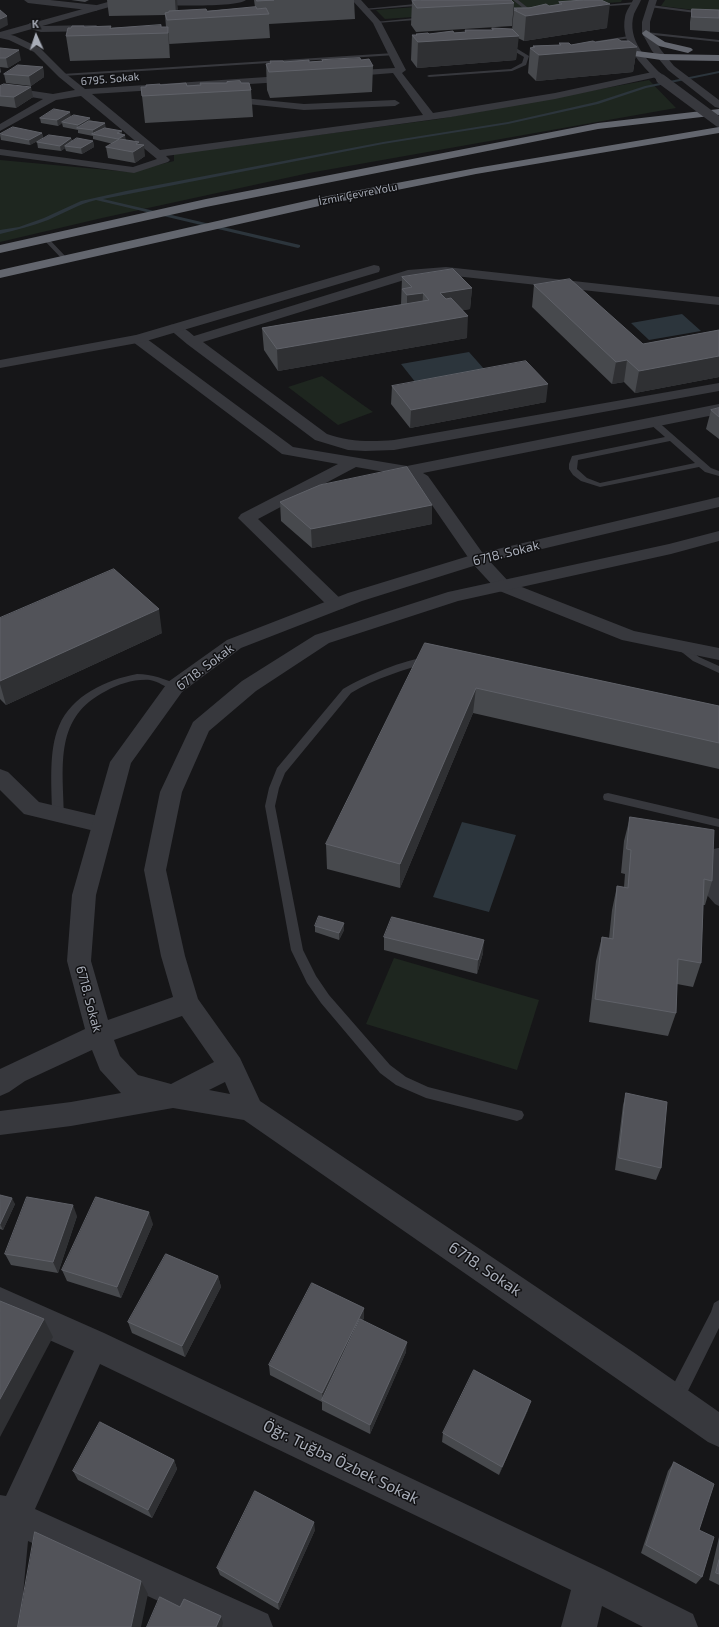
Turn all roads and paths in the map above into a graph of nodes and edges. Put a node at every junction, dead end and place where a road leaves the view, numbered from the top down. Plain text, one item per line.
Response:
1 (28, 0) edge
2 (242, 0) edge
3 (515, 0) edge
4 (129, 2) edge
5 (637, 2) edge
6 (652, 3) edge
7 (433, 4) edge
8 (361, 5) edge
9 (346, 6) dead end
10 (591, 6) edge
11 (96, 8) junction
12 (538, 10) edge
13 (523, 11) edge
14 (530, 11) junction
15 (719, 15) edge
16 (431, 18) edge
17 (377, 22) junction
18 (30, 26) junction
19 (103, 28) edge
20 (646, 33) junction
21 (0, 35) edge
22 (629, 37) junction
23 (498, 39) edge
24 (719, 41) edge
25 (575, 45) edge
26 (8, 46) dead end
27 (37, 50) junction
28 (695, 51) junction
29 (529, 52) dead end
30 (522, 53) junction
31 (394, 54) junction
32 (637, 54) junction
33 (659, 54) junction
34 (717, 56) edge
35 (396, 71) junction
36 (62, 75) junction
37 (332, 75) edge
38 (429, 76) edge
39 (659, 76) junction
40 (681, 76) junction
41 (310, 77) edge
42 (0, 89) edge
43 (84, 92) junction
44 (53, 97) junction
45 (212, 100) edge
46 (395, 103) dead end
47 (116, 104) dead end
48 (100, 105) junction
49 (719, 105) edge
50 (719, 112) edge
51 (430, 117) junction
52 (719, 122) edge
53 (598, 126) junction
54 (0, 128) edge
55 (719, 130) edge
56 (719, 137) edge
57 (0, 152) edge
58 (158, 154) junction
59 (476, 171) junction
60 (46, 238) junction
61 (0, 249) edge
62 (65, 258) junction
63 (374, 269) dead end
64 (0, 274) edge
65 (719, 301) edge
66 (175, 328) junction
67 (138, 339) junction
68 (192, 341) junction
69 (0, 364) edge
70 (719, 387) edge
71 (719, 409) edge
72 (653, 422) junction
73 (672, 438) junction
74 (354, 462) junction
75 (701, 464) junction
76 (407, 471) junction
77 (719, 474) edge
78 (719, 502) edge
79 (719, 536) edge
80 (478, 559) junction
81 (503, 586) junction
82 (337, 604) junction
83 (681, 647) junction
84 (719, 654) edge
85 (439, 659) edge
86 (719, 670) edge
87 (175, 687) junction
88 (0, 777) edge
89 (608, 797) dead end
90 (58, 814) junction
91 (719, 823) edge
92 (104, 825) junction
93 (718, 852) dead end
94 (719, 901) edge
95 (187, 1003) junction
96 (99, 1034) junction
97 (231, 1066) junction
98 (0, 1084) edge
99 (173, 1096) junction
100 (250, 1109) junction
101 (517, 1115) dead end
102 (0, 1123) edge
103 (0, 1302) edge
104 (719, 1308) edge
105 (93, 1344) junction
106 (675, 1399) junction
107 (719, 1431) edge
108 (7, 1514) edge
109 (591, 1581) junction
110 (242, 1624) edge
111 (2, 1627) edge
112 (580, 1627) edge
113 (680, 1627) edge

1 - 11 street
2 - 4 street
3 - 14 lane
4 - 11 street
5 - 10 lane
5 - 22 street
6 - 15 lane
6 - 20 street
7 - 8 lane
8 - 9 street
8 - 17 street
11 - 18 street
12 - 14 lane
13 - 14 lane
16 - 17 lane
17 - 31 street
18 - 19 street
18 - 21 street
20 - 24 lane
20 - 28 highway
20 - 33 street
21 - 27 street
22 - 25 lane
22 - 32 street
23 - 30 lane
26 - 27 street
27 - 36 street
28 - 33 highway
28 - 34 highway
29 - 30 lane
30 - 38 lane
31 - 35 street
31 - 36 lane
32 - 33 highway
32 - 39 street
33 - 34 highway
33 - 40 street
34 - 40 highway
35 - 37 street
35 - 51 street
36 - 43 street
39 - 51 street
39 - 52 street, bridge
40 - 49 street
41 - 43 street, 6795. Sokak
42 - 44 street, 6795. Sokak
43 - 44 street, 6795. Sokak
43 - 48 street
44 - 54 street
45 - 46 street
47 - 48 street
48 - 58 street
49 - 53 highway
50 - 53 highway, İzmir Çevre Yolu
51 - 58 street
53 - 60 highway, İzmir Çevre Yolu
55 - 59 highway, İzmir Çevre Yolu
56 - 59 highway
57 - 58 street
59 - 62 highway, İzmir Çevre Yolu
60 - 61 highway, İzmir Çevre Yolu
60 - 62 lane
62 - 64 highway, İzmir Çevre Yolu
63 - 66 street
65 - 68 street
66 - 67 street
66 - 68 street
67 - 69 street
67 - 74 street
68 - 70 street
71 - 72 street
72 - 73 lane
72 - 76 street
73 - 75 lane
73 - 75 lane
74 - 76 street
74 - 82 street
75 - 77 lane
76 - 80 street
78 - 80 street, 6718. Sokak
79 - 81 street
80 - 81 street
80 - 82 street, 6718. Sokak
81 - 83 street
81 - 95 street
82 - 87 street, 6718. Sokak
83 - 84 street
83 - 86 lane
85 - 101 lane
87 - 90 lane
87 - 92 street, 6718. Sokak
88 - 90 street
89 - 91 lane
90 - 92 street
92 - 96 street, 6718. Sokak
93 - 94 lane
95 - 96 street
95 - 97 street
96 - 98 street
96 - 99 street, 6718. Sokak
97 - 99 street
97 - 100 street
99 - 100 street, 6718. Sokak
99 - 102 street
100 - 106 street, 6718. Sokak
103 - 105 street, Öğr. Tuğba Özbek Sokak
104 - 106 lane
105 - 108 street
105 - 109 street, Öğr. Tuğba Özbek Sokak
106 - 107 street, 6718. Sokak
108 - 110 street
108 - 111 street
109 - 112 street
109 - 113 street, Öğr. Tuğba Özbek Sokak

